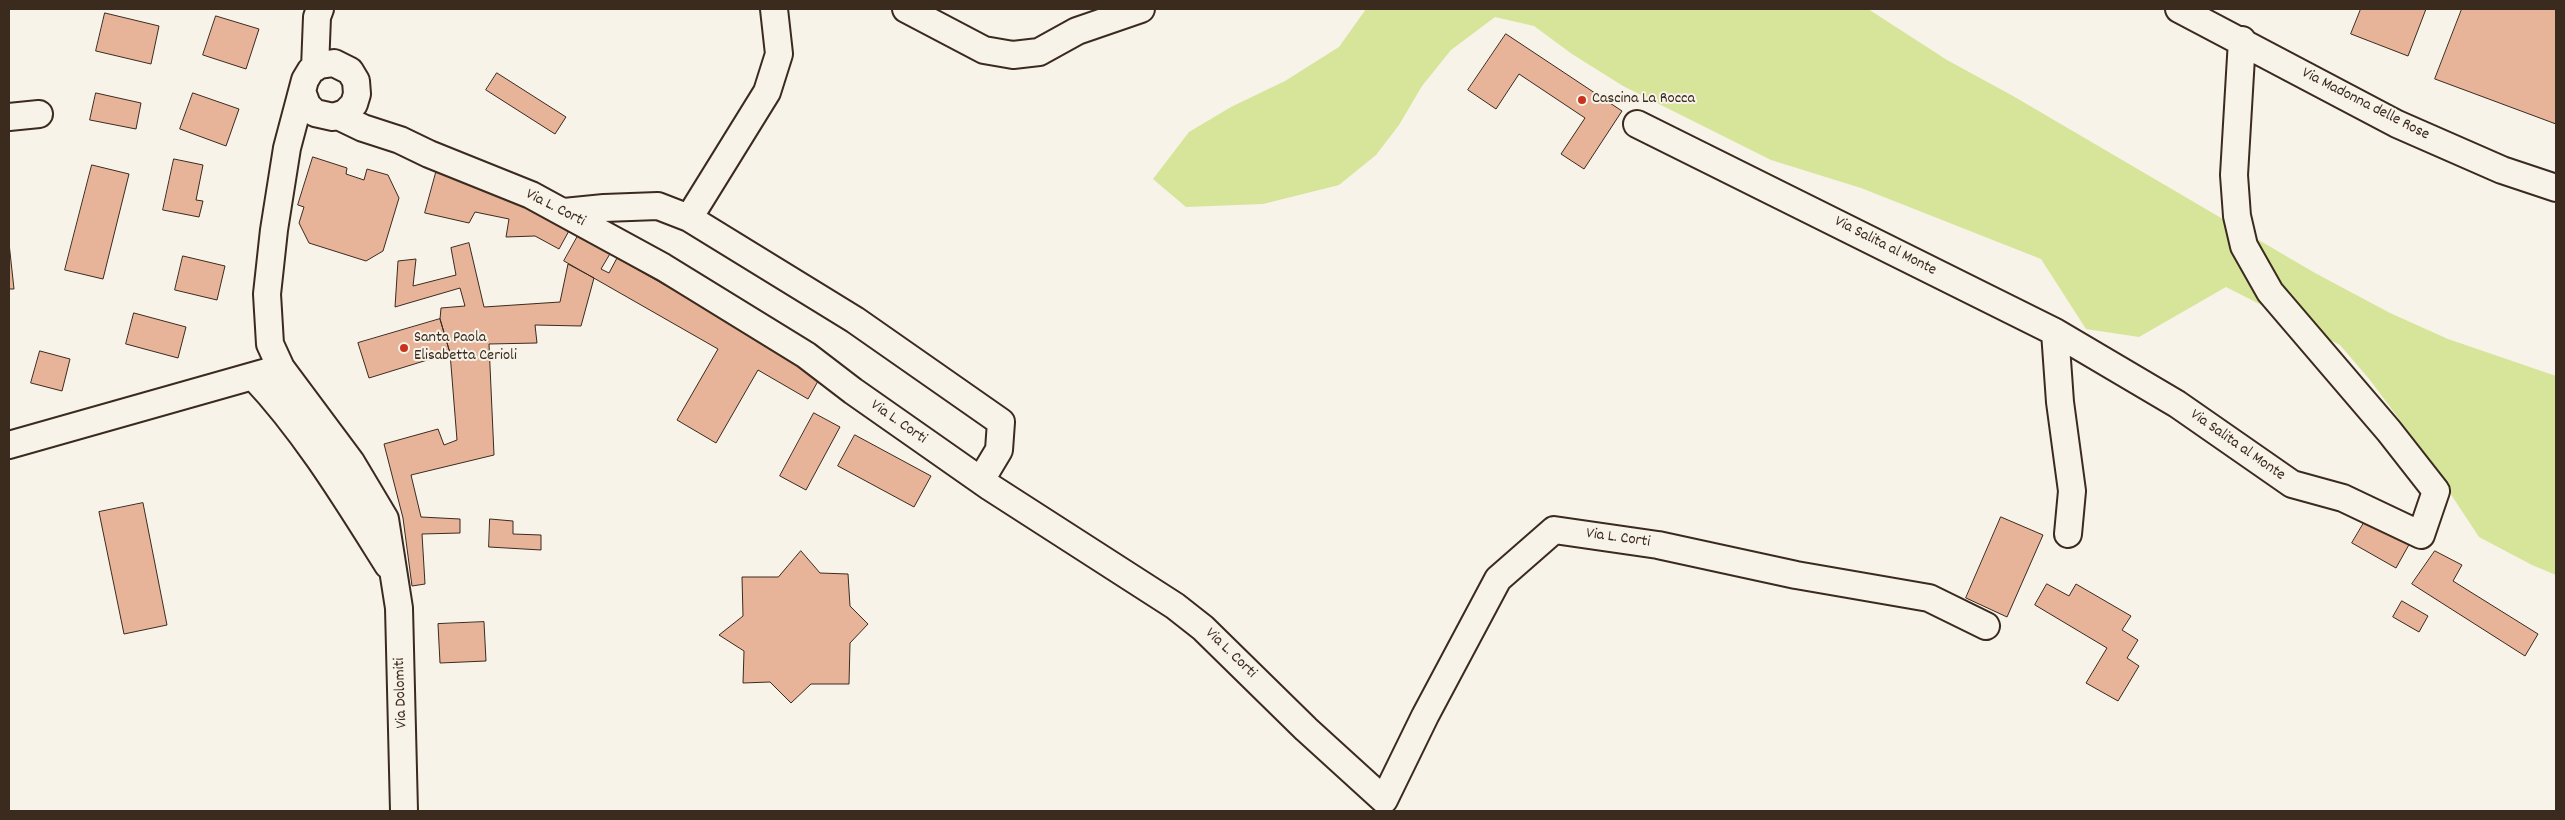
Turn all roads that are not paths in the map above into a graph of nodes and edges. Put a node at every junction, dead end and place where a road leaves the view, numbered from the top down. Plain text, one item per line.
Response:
1 (320, 9) edge
2 (328, 9) edge
3 (774, 9) edge
4 (906, 9) edge
5 (1141, 9) edge
6 (2179, 9) edge
7 (2242, 40) junction
8 (343, 66) junction
9 (315, 68) junction
10 (303, 94) junction
11 (357, 94) junction
12 (39, 114) dead end
13 (330, 116) junction
14 (9, 117) edge
15 (1637, 124) dead end
16 (400, 140) junction
17 (287, 148) junction
18 (2556, 188) edge
19 (564, 212) junction
20 (689, 218) junction
21 (2055, 332) junction
22 (281, 368) junction
23 (254, 376) junction
24 (9, 445) edge
25 (981, 480) junction
26 (2068, 534) dead end
27 (394, 575) junction
28 (1986, 626) dead end
29 (404, 811) edge

1 - 9 street
2 - 8 street
3 - 20 street
4 - 5 street
6 - 7 street, Via Madonna delle Rose
7 - 18 street, Via Madonna delle Rose
7 - 21 street, Via Salita al Monte
8 - 9 street
8 - 11 street
9 - 10 street
10 - 13 street
10 - 17 street, Via Dolomiti
11 - 13 street
11 - 16 street, Via L. Corti
12 - 14 street
13 - 16 street, Via L. Corti
13 - 17 street
15 - 21 street, Via Salita al Monte
16 - 19 street, Via L. Corti
17 - 22 street, Via Dolomiti
19 - 20 street
19 - 25 street, Via L. Corti
20 - 25 street
21 - 26 street
22 - 23 street
22 - 27 street, Via Dolomiti
23 - 24 street
23 - 27 street
25 - 28 street, Via L. Corti
27 - 29 street, Via Dolomiti

